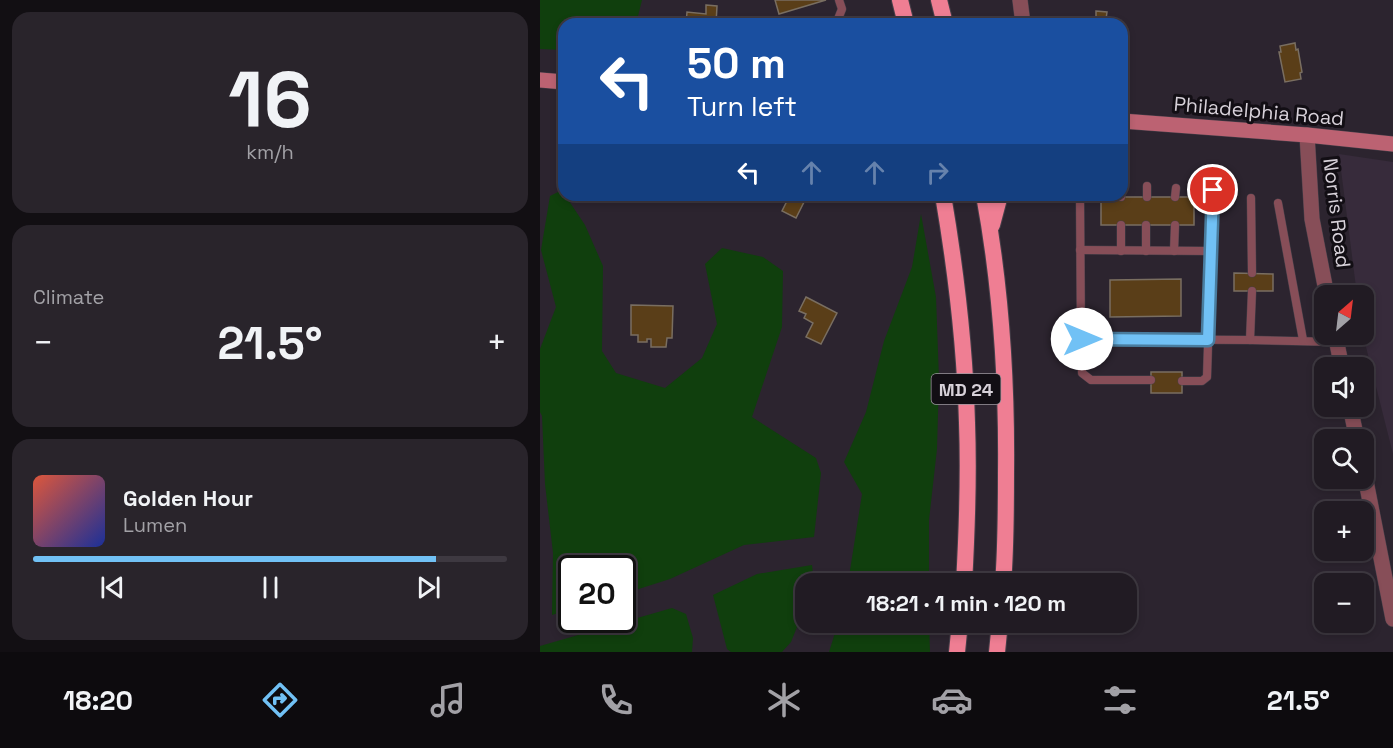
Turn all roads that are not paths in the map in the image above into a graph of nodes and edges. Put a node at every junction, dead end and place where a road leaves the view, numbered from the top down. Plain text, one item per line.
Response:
1 (839, 0) edge
2 (900, 0) edge
3 (939, 0) edge
4 (1020, 0) edge
5 (839, 18) edge
6 (904, 18) edge
7 (944, 18) edge
8 (1022, 18) edge
9 (540, 80) edge
10 (558, 82) edge
11 (1128, 121) edge
12 (1307, 135) junction
13 (1393, 144) edge
14 (1147, 186) dead end
15 (1176, 188) dead end
16 (1213, 190) dead end
17 (1147, 197) dead end
18 (1175, 197) dead end
19 (1251, 198) dead end
20 (944, 201) edge
21 (985, 201) edge
22 (999, 201) edge
23 (1080, 201) edge
24 (1278, 203) dead end
25 (1121, 225) dead end
26 (1146, 225) dead end
27 (1175, 225) dead end
28 (991, 232) junction
29 (1080, 250) junction
30 (1121, 250) junction
31 (1146, 251) junction
32 (1174, 251) junction
33 (1211, 251) junction
34 (1252, 273) dead end
35 (1326, 285) edge
36 (1252, 291) dead end
37 (1082, 339) junction
38 (1314, 339) edge
39 (1208, 340) junction
40 (1250, 340) junction
41 (1303, 340) junction
42 (1151, 380) dead end
43 (1182, 381) dead end
44 (1368, 489) edge
45 (964, 573) edge
46 (1003, 573) edge
47 (1393, 619) edge
48 (959, 633) edge
49 (999, 633) edge
50 (957, 652) edge
51 (997, 652) edge

1 - 5 lane
2 - 6 highway
3 - 7 highway
4 - 8 street
9 - 10 main road
11 - 12 main road, Philadelphia Road
12 - 13 main road, Philadelphia Road
12 - 35 street, Norris Road
14 - 17 lane
15 - 18 lane
16 - 33 lane
19 - 34 lane
20 - 45 highway, MD 24
21 - 28 highway, MD 24
22 - 28 highway
23 - 29 lane
24 - 41 lane
25 - 30 lane
26 - 31 lane
27 - 32 lane
28 - 46 highway, MD 24
29 - 30 lane
29 - 37 lane
30 - 31 lane
31 - 32 lane
32 - 33 lane
33 - 39 lane
36 - 40 lane
37 - 39 lane
37 - 42 lane
38 - 41 lane
39 - 40 lane
39 - 43 lane
40 - 41 lane
44 - 47 street
48 - 50 highway
49 - 51 highway

